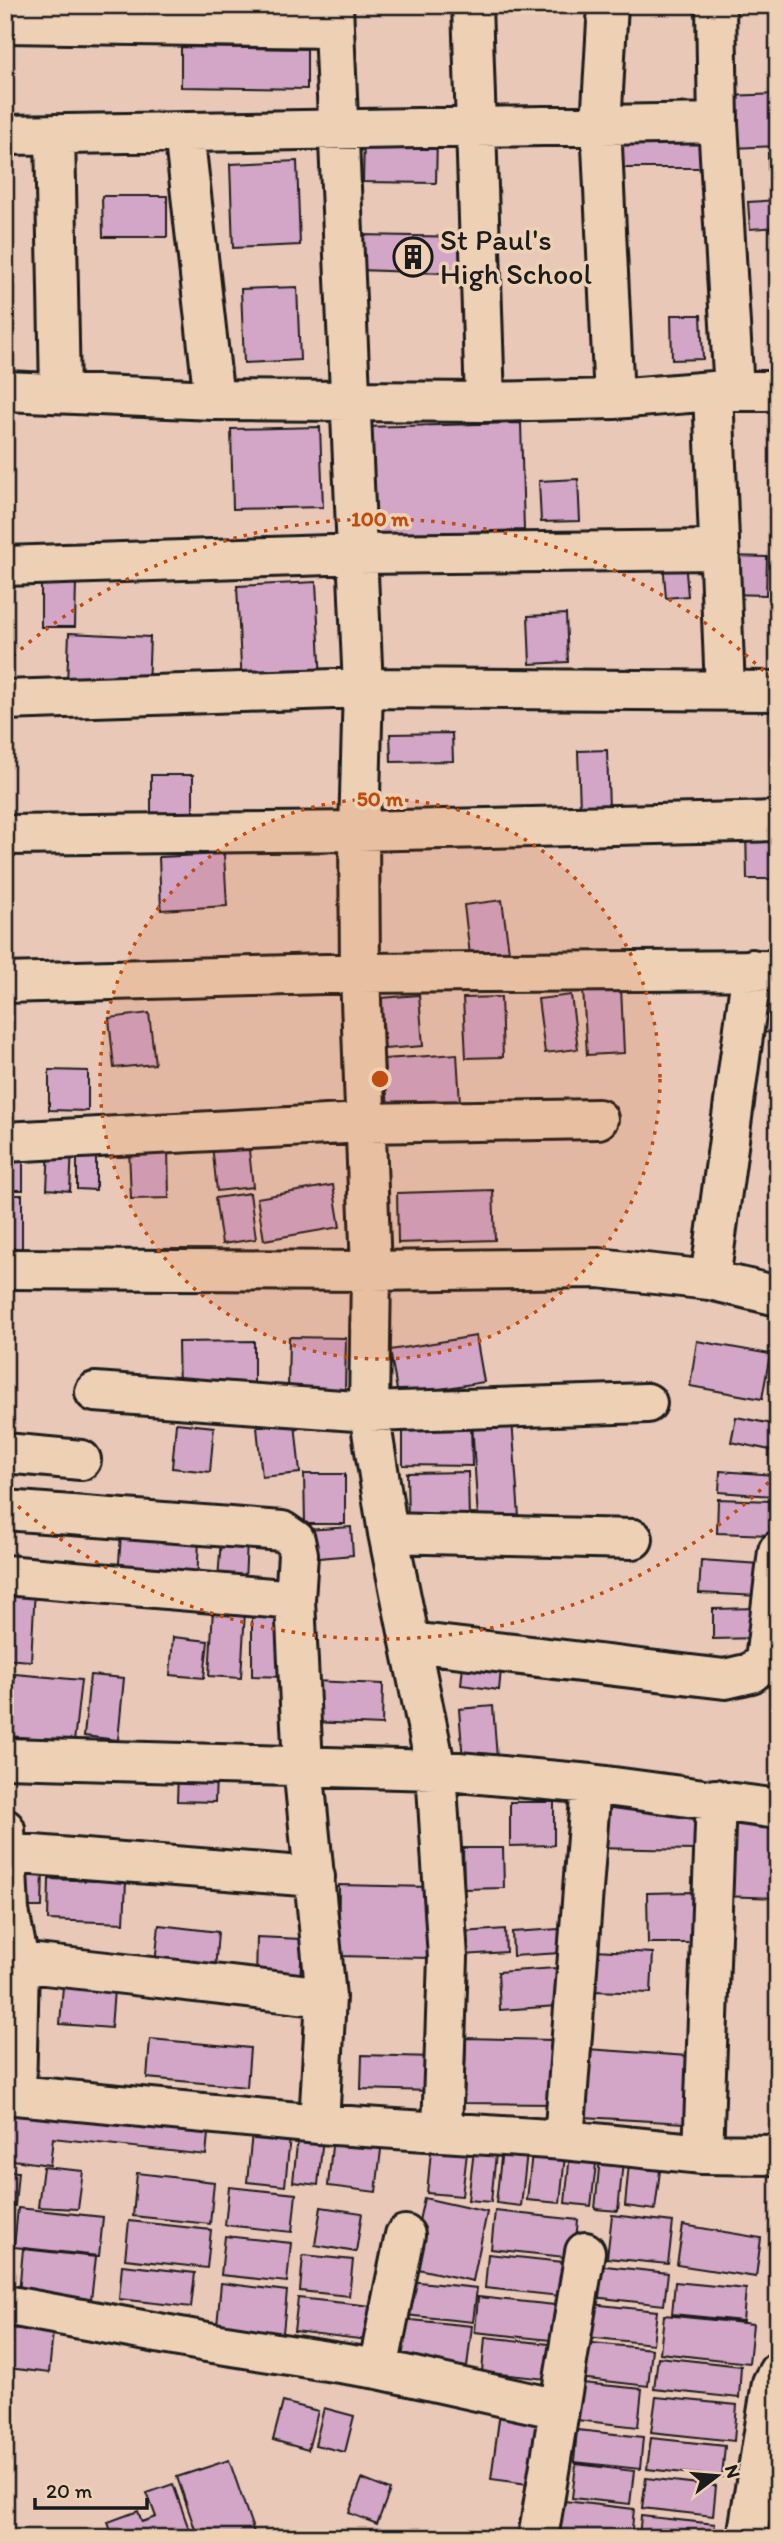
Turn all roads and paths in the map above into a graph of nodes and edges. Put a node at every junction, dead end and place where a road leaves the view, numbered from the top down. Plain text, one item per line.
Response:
1 (472, 5) edge
2 (608, 5) edge
3 (716, 5) edge
4 (333, 17) edge
5 (5, 23) edge
6 (718, 123) junction
7 (601, 125) junction
8 (476, 127) junction
9 (340, 130) junction
10 (184, 132) junction
11 (55, 134) junction
12 (5, 135) edge
13 (5, 391) edge
14 (724, 391) junction
15 (778, 391) edge
16 (60, 392) junction
17 (214, 400) junction
18 (614, 400) junction
19 (351, 401) junction
20 (485, 402) junction
21 (718, 550) junction
22 (359, 554) junction
23 (5, 566) edge
24 (363, 688) junction
25 (725, 690) junction
26 (778, 691) edge
27 (5, 700) edge
28 (778, 821) edge
29 (359, 831) junction
30 (5, 835) edge
31 (765, 969) edge
32 (360, 973) junction
33 (5, 983) edge
34 (598, 1119) dead end
35 (365, 1123) junction
36 (5, 1142) edge
37 (5, 1269) edge
38 (371, 1271) junction
39 (710, 1280) junction
40 (778, 1296) edge
41 (95, 1392) dead end
42 (647, 1403) dead end
43 (369, 1412) junction
44 (5, 1453) edge
45 (81, 1460) dead end
46 (5, 1510) edge
47 (388, 1533) junction
48 (633, 1539) dead end
49 (778, 1551) edge
50 (5, 1575) edge
51 (295, 1600) junction
52 (411, 1642) junction
53 (5, 1758) edge
54 (303, 1766) junction
55 (436, 1770) junction
56 (591, 1784) junction
57 (716, 1800) junction
58 (778, 1809) edge
59 (6, 1840) edge
60 (315, 1877) junction
61 (19, 1962) junction
62 (326, 1997) junction
63 (10, 2095) edge
64 (319, 2124) junction
65 (442, 2131) junction
66 (565, 2140) junction
67 (703, 2154) junction
68 (778, 2155) edge
69 (405, 2235) dead end
70 (585, 2252) dead end
71 (5, 2305) edge
72 (378, 2369) junction
73 (778, 2372) edge
74 (559, 2409) junction
75 (768, 2469) edge
76 (538, 2538) edge
77 (747, 2538) edge

1 - 8 street
2 - 7 street
3 - 6 street
4 - 5 street
4 - 9 street
6 - 7 street
6 - 14 street
7 - 8 street
7 - 18 street
8 - 9 street
8 - 20 street
9 - 10 street
9 - 19 street
10 - 11 street
10 - 17 street
11 - 12 street
11 - 16 street
13 - 16 street
14 - 15 street
14 - 18 street
14 - 21 street
16 - 17 street
17 - 19 street
18 - 20 street
19 - 20 street
19 - 22 street
21 - 22 street
21 - 25 street
22 - 23 street
22 - 24 street
24 - 25 street
24 - 27 street
24 - 29 street
25 - 26 street
28 - 29 street
29 - 30 street
29 - 32 street
31 - 32 street
31 - 39 street
32 - 33 street
32 - 35 street
34 - 35 street
35 - 36 street
35 - 38 street
37 - 38 street
38 - 39 street
38 - 43 street
39 - 40 street
41 - 43 street
42 - 43 street
43 - 47 street
44 - 45 street
46 - 51 street
47 - 48 street
47 - 52 street
49 - 52 street
50 - 51 street
51 - 54 street
52 - 55 street
53 - 54 street
54 - 55 street
54 - 60 street
55 - 56 street
55 - 65 street
56 - 57 street
56 - 66 street
57 - 58 street
57 - 67 street
59 - 60 street
59 - 61 street
60 - 62 street
61 - 62 street
61 - 63 street
62 - 64 street
63 - 64 street
64 - 65 street
65 - 66 street
66 - 67 street
67 - 68 street
69 - 72 street
70 - 74 street
71 - 72 street
72 - 74 street
73 - 75 street
74 - 76 street
75 - 77 street

